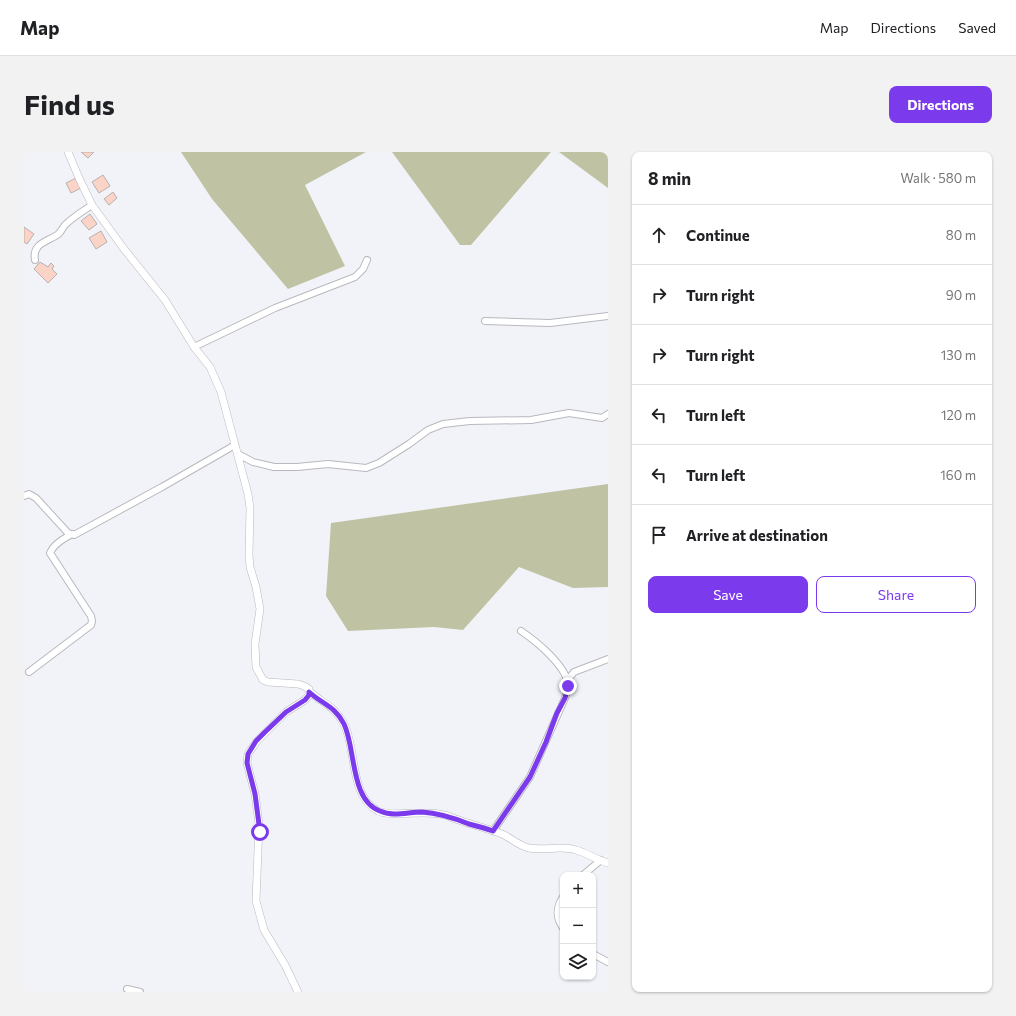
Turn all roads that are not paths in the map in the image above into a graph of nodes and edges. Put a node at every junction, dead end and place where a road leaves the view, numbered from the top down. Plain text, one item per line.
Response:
1 (68, 152) edge
2 (92, 205) junction
3 (35, 260) dead end
4 (367, 260) dead end
5 (608, 316) edge
6 (485, 320) dead end
7 (194, 347) junction
8 (608, 414) edge
9 (235, 445) junction
10 (238, 454) junction
11 (24, 496) edge
12 (72, 534) junction
13 (521, 631) dead end
14 (608, 659) edge
15 (29, 672) dead end
16 (567, 680) junction
17 (309, 692) junction
18 (493, 831) junction
19 (601, 860) junction
20 (608, 863) edge
21 (587, 872) edge
22 (560, 902) edge
23 (560, 924) edge
24 (596, 956) edge
25 (608, 962) edge
26 (127, 989) dead end
27 (140, 992) edge
28 (298, 992) edge

1 - 2 street
2 - 3 street
2 - 7 street
4 - 7 street
5 - 6 street
7 - 9 street
8 - 10 street
9 - 10 street
9 - 12 street
10 - 17 street
11 - 12 street
12 - 15 street
13 - 16 street
14 - 16 street
16 - 18 street
17 - 18 street
17 - 28 street
18 - 19 street
19 - 20 street
19 - 21 street
22 - 23 street
24 - 25 street
26 - 27 street

